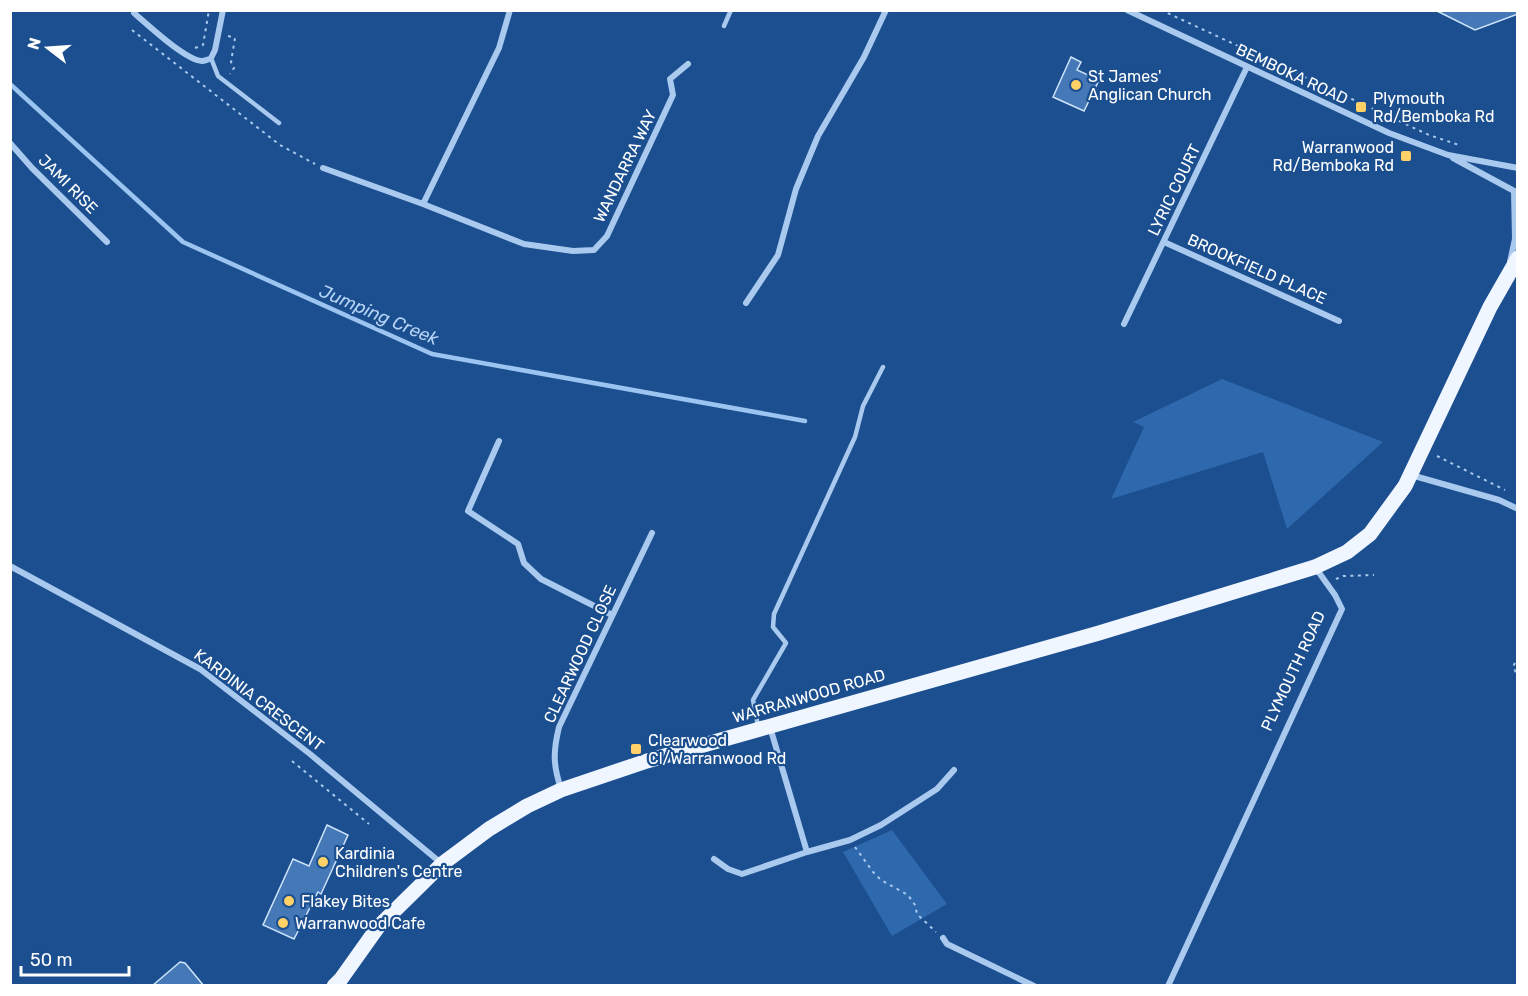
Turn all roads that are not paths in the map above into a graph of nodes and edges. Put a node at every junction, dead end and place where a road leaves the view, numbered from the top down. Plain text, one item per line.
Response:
1 (223, 10) edge
2 (510, 10) edge
3 (731, 10) edge
4 (886, 10) edge
5 (1127, 10) edge
6 (134, 13) dead end
7 (724, 26) dead end
8 (212, 58) junction
9 (688, 64) dead end
10 (1247, 68) junction
11 (279, 123) dead end
12 (10, 143) edge
13 (1448, 155) junction
14 (323, 168) road end
15 (1518, 168) edge
16 (1516, 192) edge
17 (423, 204) junction
18 (107, 242) dead end
19 (1164, 242) junction
20 (1518, 258) edge
21 (1518, 267) edge
22 (1506, 278) junction
23 (746, 303) dead end
24 (1339, 321) dead end
25 (1124, 324) dead end
26 (883, 368) dead end
27 (499, 441) dead end
28 (1411, 475) junction
29 (1518, 510) edge
30 (652, 533) dead end
31 (10, 566) edge
32 (1315, 567) junction
33 (612, 615) junction
34 (764, 728) junction
35 (954, 770) dead end
36 (561, 790) junction
37 (807, 852) junction
38 (714, 858) dead end
39 (442, 864) junction
40 (943, 938) road end
41 (338, 983) edge
42 (1034, 986) edge
43 (1168, 986) edge

1 - 8 street
2 - 17 street
3 - 7 lane
4 - 23 street
5 - 10 street, BEMBOKA ROAD
6 - 8 street
8 - 11 lane
9 - 17 street, WANDARRA WAY
10 - 13 street, BEMBOKA ROAD
10 - 19 street, LYRIC COURT
12 - 18 street, JAMI RISE
13 - 15 street, BEMBOKA ROAD
13 - 16 street, BEMBOKA ROAD
14 - 17 street, WANDARRA WAY
16 - 22 street
19 - 24 street, BROOKFIELD PLACE
19 - 25 street, LYRIC COURT
20 - 22 main road
21 - 22 main road
22 - 28 main road
26 - 34 lane
27 - 33 street
28 - 29 street
28 - 32 main road
30 - 33 street, CLEARWOOD CLOSE
31 - 39 street, KARDINIA CRESCENT
32 - 34 main road, WARRANWOOD ROAD
32 - 43 street, PLYMOUTH ROAD
33 - 36 street, CLEARWOOD CLOSE
34 - 36 main road, WARRANWOOD ROAD
34 - 37 street
35 - 37 street
36 - 39 main road, WARRANWOOD ROAD
37 - 38 street
39 - 41 main road, WARRANWOOD ROAD
40 - 42 street

